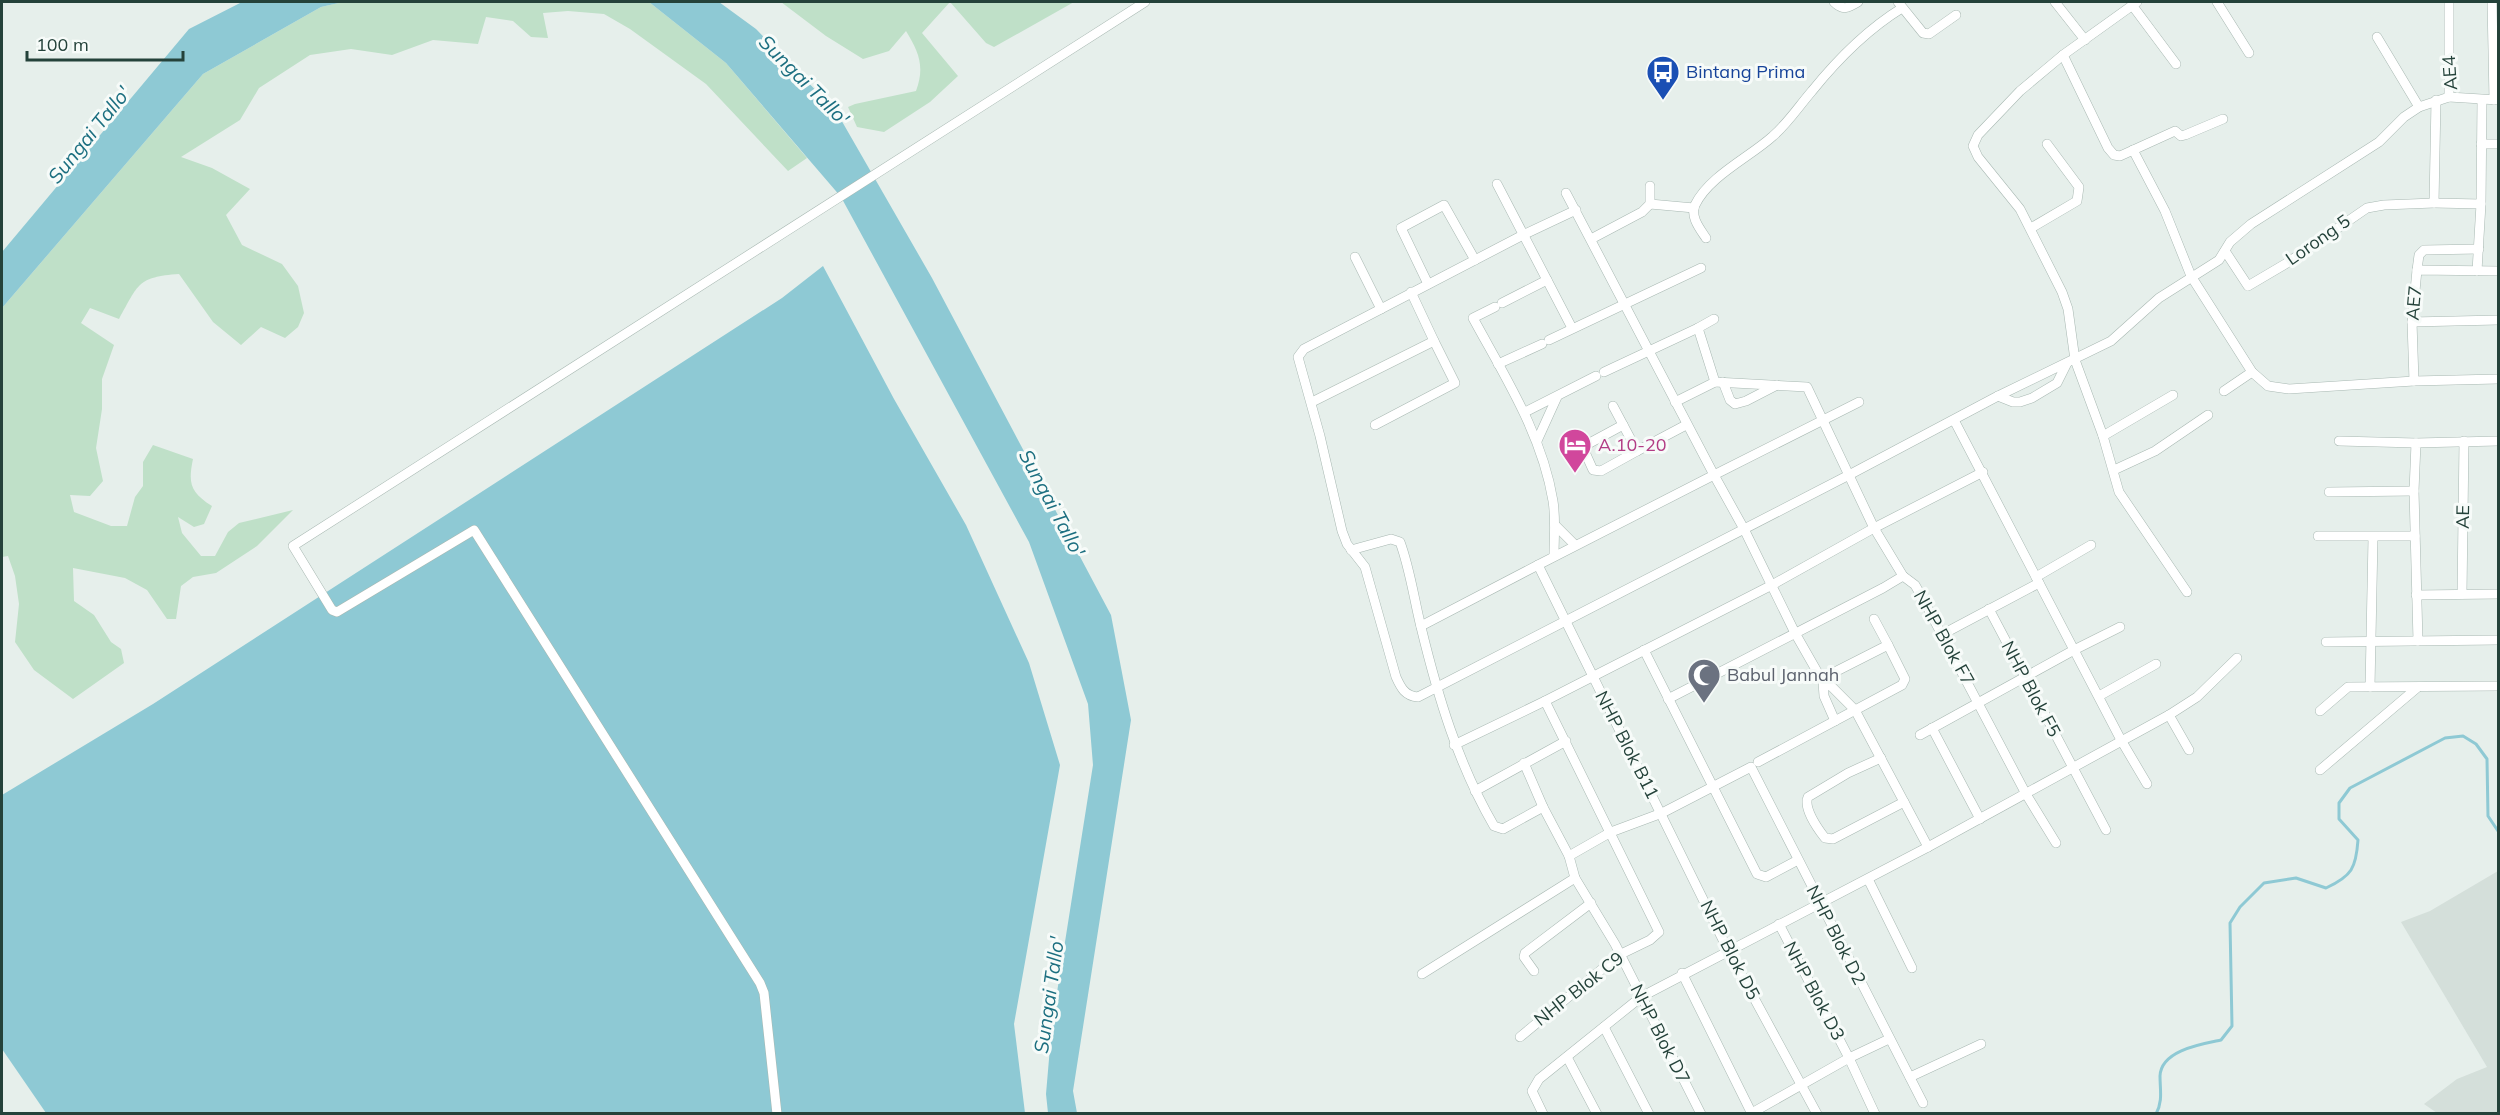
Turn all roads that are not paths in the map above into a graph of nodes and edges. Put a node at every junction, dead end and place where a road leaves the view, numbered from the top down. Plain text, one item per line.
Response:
1 (1145, 2) edge
2 (1834, 2) edge
3 (1858, 2) edge
4 (2055, 2) edge
5 (2217, 2) edge
6 (2449, 2) edge
7 (2135, 3) edge
8 (1900, 5) edge
9 (2494, 7) edge
10 (1956, 15) dead end
11 (2377, 37) dead end
12 (2085, 40) junction
13 (2249, 53) dead end
14 (2495, 53) edge
15 (2063, 55) junction
16 (2176, 64) dead end
17 (2449, 97) junction
18 (2436, 100) junction
19 (2482, 100) junction
20 (2496, 100) edge
21 (2419, 107) junction
22 (2223, 119) dead end
23 (2048, 144) dead end
24 (2481, 144) junction
25 (2499, 144) edge
26 (2133, 150) junction
27 (1497, 184) dead end
28 (1650, 186) dead end
29 (1566, 193) dead end
30 (2434, 203) junction
31 (1650, 204) junction
32 (2481, 204) junction
33 (1694, 208) junction
34 (1576, 210) junction
35 (2031, 228) junction
36 (1523, 235) junction
37 (1706, 238) dead end
38 (1591, 239) junction
39 (2479, 249) junction
40 (2225, 251) junction
41 (1355, 257) dead end
42 (1475, 260) junction
43 (1701, 268) dead end
44 (2417, 270) junction
45 (2499, 271) edge
46 (2477, 272) junction
47 (2191, 276) junction
48 (1547, 280) junction
49 (1428, 284) junction
50 (1411, 292) junction
51 (1623, 303) junction
52 (1381, 309) junction
53 (1714, 320) dead end
54 (2499, 320) edge
55 (2412, 322) junction
56 (1572, 328) junction
57 (1698, 328) junction
58 (1434, 341) junction
59 (1648, 350) junction
60 (2071, 361) junction
61 (1498, 364) junction
62 (2252, 372) junction
63 (2499, 379) edge
64 (2414, 381) junction
65 (1719, 382) junction
66 (1778, 384) junction
67 (2224, 392) dead end
68 (2173, 395) dead end
69 (1998, 396) junction
70 (1557, 397) junction
71 (1311, 402) junction
72 (1675, 402) junction
73 (1859, 402) dead end
74 (1612, 406) dead end
75 (1525, 412) junction
76 (2208, 415) dead end
77 (1824, 420) junction
78 (1954, 420) junction
79 (1623, 424) junction
80 (1375, 425) dead end
81 (1686, 425) junction
82 (2103, 436) junction
83 (1537, 441) junction
84 (2339, 441) dead end
85 (2464, 441) junction
86 (2499, 441) edge
87 (2416, 443) junction
88 (1637, 451) junction
89 (2114, 470) junction
90 (1983, 472) junction
91 (1714, 475) junction
92 (1849, 475) junction
93 (2414, 491) junction
94 (2329, 492) dead end
95 (1555, 525) junction
96 (1874, 528) junction
97 (1744, 529) junction
98 (2318, 536) dead end
99 (2415, 536) junction
100 (2373, 538) junction
101 (1575, 545) junction
102 (2091, 545) dead end
103 (1351, 550) junction
104 (1554, 556) junction
105 (1538, 566) junction
106 (1903, 576) junction
107 (2037, 580) junction
108 (1772, 585) junction
109 (2187, 592) dead end
110 (2462, 594) junction
111 (2499, 594) edge
112 (2416, 595) junction
113 (1989, 609) junction
114 (1874, 618) dead end
115 (1565, 621) junction
116 (1421, 626) junction
117 (2120, 627) dead end
118 (1795, 633) junction
119 (1943, 634) junction
120 (2418, 640) junction
121 (2499, 640) edge
122 (2372, 641) junction
123 (2326, 642) dead end
124 (1888, 645) junction
125 (1644, 650) junction
126 (2074, 650) junction
127 (2238, 658) dead end
128 (2156, 664) dead end
129 (2025, 676) junction
130 (1592, 677) junction
131 (1822, 681) junction
132 (2499, 686) edge
133 (2370, 687) junction
134 (2418, 687) junction
135 (1436, 688) junction
136 (2098, 696) junction
137 (1668, 699) junction
138 (1545, 701) junction
139 (1978, 703) junction
140 (1855, 710) junction
141 (2320, 711) dead end
142 (2169, 715) junction
143 (1835, 722) junction
144 (1932, 728) junction
145 (1920, 735) dead end
146 (2121, 740) junction
147 (1453, 741) junction
148 (1566, 741) junction
149 (2189, 750) dead end
150 (1881, 758) junction
151 (1524, 763) junction
152 (1754, 764) junction
153 (2072, 768) junction
154 (2320, 770) dead end
155 (2146, 784) dead end
156 (1711, 786) junction
157 (1475, 791) junction
158 (2026, 794) junction
159 (1904, 802) junction
160 (1544, 807) junction
161 (1662, 813) junction
162 (1980, 819) junction
163 (2106, 830) dead end
164 (1611, 832) junction
165 (2056, 843) dead end
166 (1928, 847) junction
167 (1569, 856) junction
168 (1798, 860) junction
169 (1575, 878) junction
170 (1868, 879) junction
171 (1591, 903) junction
172 (1820, 904) junction
173 (1779, 924) junction
174 (1728, 950) junction
175 (1619, 956) junction
176 (1912, 968) dead end
177 (1534, 971) dead end
178 (1683, 973) junction
179 (1422, 974) dead end
180 (1641, 997) junction
181 (1604, 1028) junction
182 (1520, 1037) dead end
183 (1889, 1039) junction
184 (1981, 1044) dead end
185 (1567, 1057) junction
186 (1849, 1058) junction
187 (1910, 1077) junction
188 (1802, 1086) junction
189 (1923, 1103) dead end
190 (777, 1113) edge
191 (1543, 1113) edge
192 (1597, 1113) edge
193 (1649, 1113) edge
194 (1701, 1113) edge
195 (1751, 1113) edge
196 (1817, 1113) edge
197 (1875, 1113) edge

1 - 190 street
2 - 3 street
4 - 12 street
5 - 13 street
6 - 17 street, AE4
7 - 12 street
7 - 16 street
8 - 10 street
8 - 33 street
9 - 14 street
11 - 21 street
12 - 15 street
14 - 20 street
15 - 26 street
15 - 35 street
17 - 18 street
17 - 19 street, AE4
18 - 21 street
18 - 30 street
19 - 20 street, AE4
19 - 24 street
21 - 40 street
22 - 26 street
23 - 35 street
24 - 25 street
24 - 32 street
26 - 47 street
27 - 36 street
28 - 31 street
29 - 34 street
30 - 32 street
30 - 40 street, Lorong 5
31 - 33 street
31 - 38 street
32 - 39 street
33 - 37 street
34 - 36 street
34 - 38 street
35 - 60 street
36 - 42 street
36 - 48 street
38 - 51 street
39 - 44 street
39 - 46 street
40 - 47 street
41 - 52 street
42 - 49 street
42 - 49 street
43 - 51 street
44 - 46 street, AE7
44 - 55 street, AE7
45 - 46 street, AE7
47 - 60 street
47 - 62 street
48 - 56 street
48 - 61 street
49 - 50 street
50 - 52 street
50 - 58 street
51 - 56 street
51 - 59 street
52 - 71 street
53 - 57 street
54 - 55 street
55 - 64 street, AE7
56 - 61 street
57 - 59 street
57 - 65 street
58 - 71 street
58 - 80 street
59 - 70 street
59 - 72 street
60 - 69 street
60 - 69 street
60 - 82 street
61 - 75 street
62 - 64 street
62 - 67 street
63 - 64 street
65 - 66 street
65 - 66 street
65 - 72 street
66 - 77 street
68 - 82 street
69 - 78 street
70 - 75 street
70 - 83 street
71 - 103 street
72 - 81 street
73 - 77 street
74 - 79 street
75 - 83 street
76 - 89 street
77 - 91 street
77 - 92 street
78 - 90 street
78 - 92 street
79 - 88 street
79 - 88 street
81 - 88 street
81 - 91 street
82 - 89 street
83 - 95 street
84 - 87 street
85 - 86 street
85 - 87 street
85 - 110 street, AE
87 - 93 street
89 - 109 street
90 - 96 street
90 - 107 street
91 - 97 street
91 - 101 street
92 - 96 street
92 - 97 street
93 - 94 street
93 - 99 street
95 - 101 street
95 - 104 street
96 - 106 street
96 - 108 street
97 - 108 street
97 - 115 street
98 - 100 street
99 - 100 street
99 - 112 street
100 - 122 street
101 - 104 street
102 - 107 street
103 - 116 street
103 - 135 street
104 - 105 street
105 - 115 street, NHP Blok B11
105 - 116 street
106 - 118 street, NHP Blok F7
106 - 119 street, NHP Blok F7
107 - 113 street
107 - 126 street
108 - 118 street
108 - 125 street
110 - 111 street
110 - 112 street
112 - 120 street
113 - 119 street
113 - 129 street, NHP Blok F5
114 - 124 street
115 - 130 street, NHP Blok B11
115 - 135 street
116 - 135 street
117 - 126 street
118 - 131 street
118 - 137 street, NHP Blok F7
119 - 139 street, NHP Blok F7
120 - 121 street
120 - 122 street
122 - 123 street
122 - 133 street
124 - 131 street
124 - 140 street
125 - 130 street
125 - 137 street
126 - 129 street
126 - 136 street
127 - 142 street
128 - 136 street
129 - 139 street
129 - 153 street, NHP Blok F5
130 - 138 street
130 - 161 street, NHP Blok B11
131 - 140 street
131 - 143 street
132 - 134 street
133 - 134 street
133 - 141 street
134 - 154 street
135 - 147 street
136 - 146 street
137 - 156 street
138 - 147 street
138 - 148 street
139 - 144 street
139 - 158 street, NHP Blok F7
140 - 143 street
140 - 150 street
142 - 146 street
142 - 149 street
143 - 152 street
144 - 145 street
144 - 162 street
146 - 153 street
146 - 155 street
147 - 157 street
148 - 151 street
148 - 164 street
150 - 159 street
150 - 159 street
151 - 157 street
151 - 160 street, NHP Blok D7
152 - 156 street
152 - 168 street, NHP Blok D2
153 - 158 street
153 - 163 street, NHP Blok F5
156 - 161 street
156 - 168 street
157 - 160 street
158 - 162 street
158 - 165 street, NHP Blok F7
159 - 166 street
160 - 167 street, NHP Blok D7
161 - 164 street
161 - 174 street, NHP Blok D5
162 - 166 street
164 - 167 street
164 - 175 street, NHP Blok C9
166 - 170 street
167 - 169 street, NHP Blok D7
168 - 172 street, NHP Blok D2
169 - 171 street, NHP Blok D7
169 - 179 street
170 - 172 street
170 - 176 street
171 - 175 street, NHP Blok D7
171 - 177 street
172 - 173 street
172 - 183 street, NHP Blok D2
173 - 174 street
173 - 186 street, NHP Blok D3
174 - 178 street
174 - 188 street, NHP Blok D5
175 - 180 street, NHP Blok D7
175 - 182 street, NHP Blok C9
178 - 180 street
178 - 195 street
180 - 181 street
180 - 194 street, NHP Blok D7
181 - 185 street
181 - 193 street
183 - 186 street
183 - 187 street, NHP Blok D2
184 - 187 street
185 - 191 street
185 - 192 street
186 - 188 street
186 - 197 street, NHP Blok D3
187 - 189 street, NHP Blok D2
188 - 195 street
188 - 196 street, NHP Blok D5

